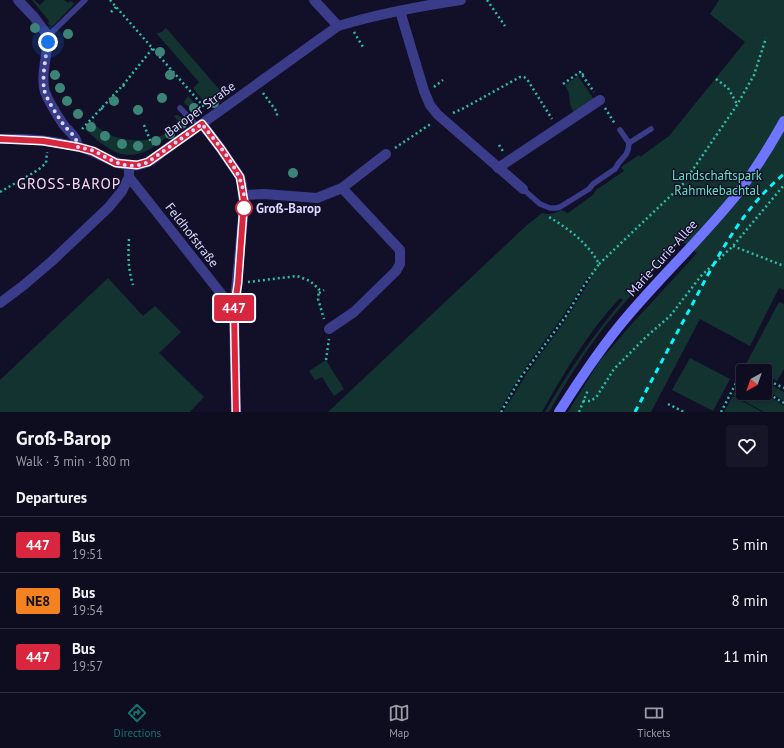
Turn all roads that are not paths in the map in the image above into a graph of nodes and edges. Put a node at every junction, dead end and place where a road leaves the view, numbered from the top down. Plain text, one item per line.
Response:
1 (18, 0) edge
2 (84, 0) edge
3 (314, 0) edge
4 (462, 0) edge
5 (423, 3) edge
6 (400, 11) junction
7 (343, 25) junction
8 (48, 36) junction
9 (600, 100) road end
10 (180, 108) dead end
11 (784, 121) edge
12 (200, 126) junction
13 (651, 128) dead end
14 (620, 130) dead end
15 (0, 139) edge
16 (77, 142) junction
17 (629, 143) junction
18 (386, 154) road end
19 (129, 165) junction
20 (498, 168) junction
21 (129, 177) junction
22 (342, 188) junction
23 (523, 189) joint
24 (243, 195) junction
25 (0, 303) edge
26 (234, 310) junction
27 (329, 329) road end
28 (236, 412) edge
29 (559, 412) edge

1 - 8 street
2 - 8 lane
3 - 7 street
4 - 5 street, Baroper Straße
5 - 6 street, Baroper Straße
6 - 7 street, Baroper Straße
6 - 20 street
7 - 12 street, Baroper Straße
8 - 16 street
9 - 20 street
10 - 12 lane
11 - 29 street, Marie-Curie-Allee
12 - 19 street, Baroper Straße
12 - 24 street
13 - 17 lane
14 - 17 lane
15 - 16 street
16 - 19 street
17 - 23 lane
18 - 22 street
19 - 21 street
20 - 23 street
21 - 25 street
21 - 26 street, Feldhofstraße
22 - 24 street
22 - 27 street
24 - 26 street
26 - 28 street

